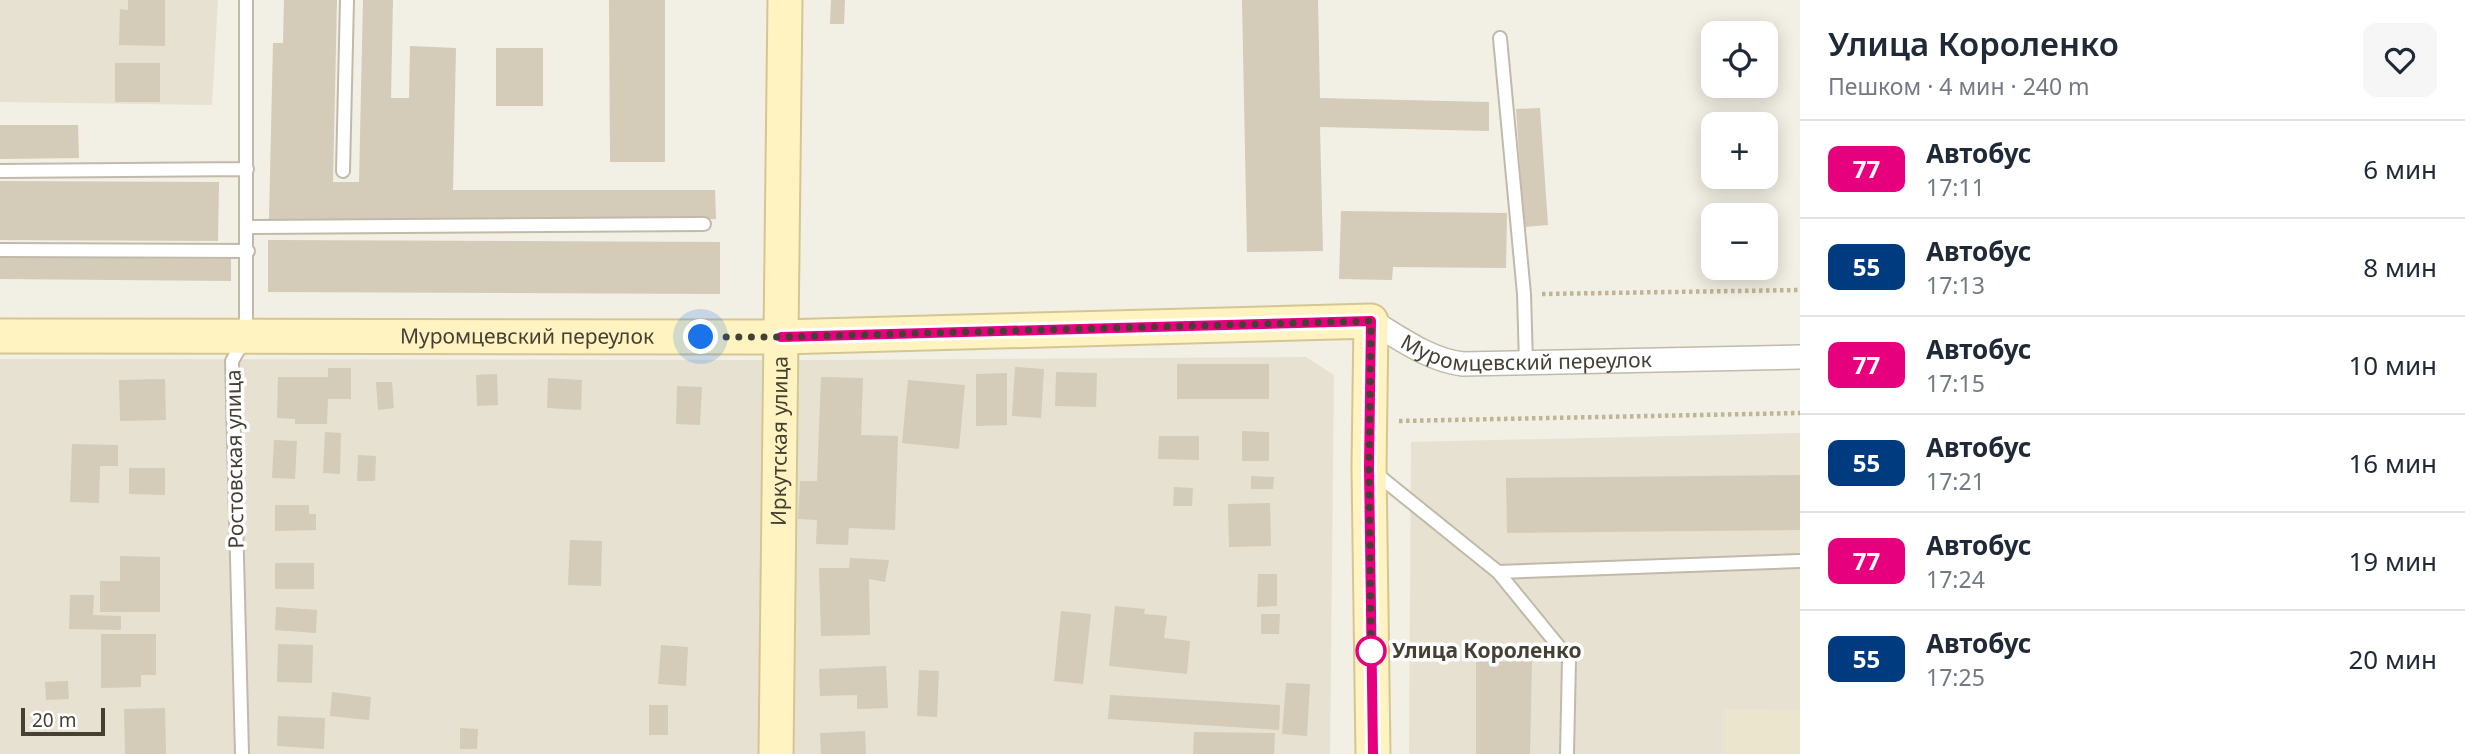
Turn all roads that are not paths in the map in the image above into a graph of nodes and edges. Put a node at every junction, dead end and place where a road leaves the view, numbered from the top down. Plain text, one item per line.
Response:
1 (246, 0) edge
2 (347, 0) edge
3 (785, 0) edge
4 (1500, 38) dead end
5 (247, 169) junction
6 (0, 171) edge
7 (343, 171) dead end
8 (704, 224) dead end
9 (248, 227) junction
10 (0, 250) edge
11 (248, 251) junction
12 (1371, 321) junction
13 (0, 336) edge
14 (246, 337) junction
15 (781, 337) junction
16 (1800, 357) edge
17 (1526, 363) junction
18 (1369, 467) junction
19 (1800, 561) edge
20 (1497, 572) junction
21 (242, 754) edge
22 (776, 754) edge
23 (1373, 754) edge
24 (1567, 754) edge

1 - 5 lane, Ростовская улица
2 - 7 lane
3 - 15 main road, Иркутская улица
4 - 17 lane
5 - 6 lane
5 - 9 lane, Ростовская улица
8 - 9 lane
9 - 11 lane, Ростовская улица
10 - 11 lane
11 - 14 lane, Ростовская улица
12 - 15 main road, Муромцевский переулок
12 - 17 street, Муромцевский переулок
12 - 18 main road
13 - 14 main road, Муромцевский переулок
14 - 15 main road, Муромцевский переулок
14 - 21 lane, Ростовская улица
15 - 22 main road, Иркутская улица
16 - 17 street, Муромцевский переулок
18 - 20 lane
18 - 23 main road
19 - 20 lane
20 - 24 lane

